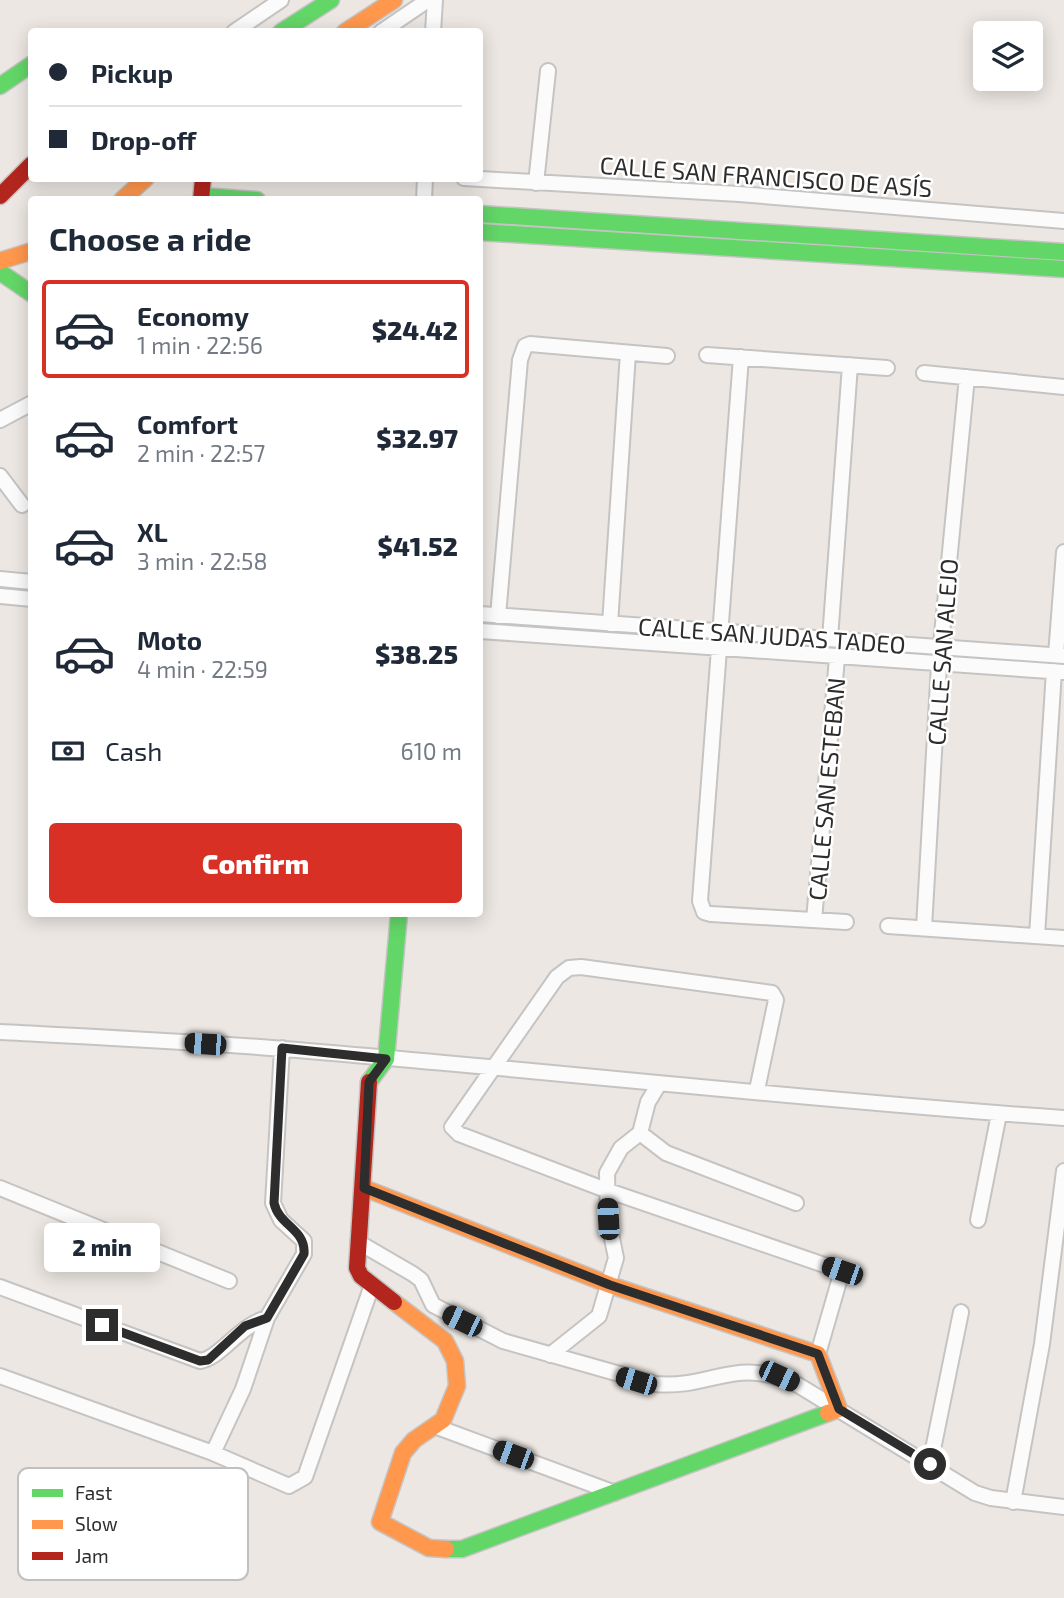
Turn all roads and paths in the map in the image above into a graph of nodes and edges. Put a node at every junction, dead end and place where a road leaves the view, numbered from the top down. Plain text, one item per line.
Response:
1 (281, 0) edge
2 (331, 0) edge
3 (394, 0) edge
4 (428, 0) edge
5 (435, 0) edge
6 (240, 28) edge
7 (287, 28) edge
8 (351, 28) edge
9 (387, 28) edge
10 (433, 28) edge
11 (28, 67) edge
12 (548, 71) dead end
13 (0, 86) edge
14 (28, 168) edge
15 (483, 179) edge
16 (142, 182) edge
17 (536, 183) junction
18 (0, 196) edge
19 (126, 196) edge
20 (483, 214) edge
21 (1064, 221) edge
22 (483, 232) edge
23 (28, 252) edge
24 (1064, 252) edge
25 (0, 261) edge
26 (1064, 269) edge
27 (2, 278) edge
28 (28, 291) edge
29 (628, 353) junction
30 (707, 355) dead end
31 (667, 356) dead end
32 (741, 357) junction
33 (850, 365) junction
34 (887, 368) dead end
35 (924, 373) dead end
36 (967, 377) junction
37 (1064, 387) edge
38 (28, 405) edge
39 (0, 419) edge
40 (0, 476) edge
41 (22, 505) dead end
42 (1064, 552) edge
43 (0, 579) edge
44 (28, 582) edge
45 (0, 596) edge
46 (28, 599) edge
47 (483, 614) edge
48 (498, 616) junction
49 (610, 624) junction
50 (483, 631) edge
51 (722, 631) junction
52 (830, 639) junction
53 (941, 646) junction
54 (720, 648) junction
55 (1060, 656) edge
56 (837, 657) junction
57 (939, 665) junction
58 (1059, 671) edge
59 (399, 917) edge
60 (814, 920) junction
61 (846, 922) dead end
62 (888, 926) dead end
63 (924, 928) junction
64 (1037, 936) junction
65 (1064, 938) edge
66 (0, 1032) edge
67 (282, 1048) junction
68 (386, 1059) junction
69 (492, 1067) junction
70 (659, 1084) junction
71 (757, 1090) junction
72 (999, 1114) junction
73 (1064, 1118) edge
74 (640, 1133) junction
75 (1064, 1171) edge
76 (0, 1188) edge
77 (364, 1188) junction
78 (606, 1190) junction
79 (796, 1203) dead end
80 (978, 1220) dead end
81 (358, 1242) junction
82 (229, 1281) dead end
83 (372, 1285) junction
84 (610, 1285) junction
85 (0, 1287) edge
86 (961, 1312) dead end
87 (267, 1318) junction
88 (818, 1354) junction
89 (550, 1355) junction
90 (0, 1376) edge
91 (839, 1409) junction
92 (437, 1427) junction
93 (213, 1452) junction
94 (930, 1464) junction
95 (246, 1468) edge
96 (248, 1469) edge
97 (615, 1493) junction
98 (1013, 1502) junction
99 (1064, 1507) edge

1 - 6 street
2 - 7 street
3 - 8 street
4 - 9 street
5 - 10 street
11 - 13 street
12 - 17 street
14 - 18 street
15 - 17 street, CALLE SAN FRANCISCO DE ASÍS
16 - 19 street
17 - 21 street, CALLE SAN FRANCISCO DE ASÍS
20 - 24 street
22 - 26 street
23 - 25 street
27 - 28 street
29 - 31 street
29 - 48 street
29 - 49 street
30 - 32 street
32 - 33 street
32 - 51 street
33 - 34 street
33 - 52 street
35 - 36 street
36 - 37 street
36 - 53 street, CALLE SAN ALEJO
38 - 39 street
40 - 41 street
42 - 55 street
43 - 44 street
45 - 46 street
47 - 48 street, CALLE SAN JUDAS TADEO
48 - 49 street, CALLE SAN JUDAS TADEO
49 - 51 street, CALLE SAN JUDAS TADEO
50 - 54 street, CALLE SAN JUDAS TADEO
51 - 52 street, CALLE SAN JUDAS TADEO
51 - 54 street
52 - 53 street, CALLE SAN JUDAS TADEO
53 - 55 street, CALLE SAN JUDAS TADEO
53 - 57 street, CALLE SAN ALEJO
54 - 56 street, CALLE SAN JUDAS TADEO
54 - 60 street
56 - 57 street, CALLE SAN JUDAS TADEO
56 - 60 street, CALLE SAN ESTEBAN
57 - 58 street, CALLE SAN JUDAS TADEO
57 - 63 street, CALLE SAN ALEJO
58 - 64 street
59 - 68 street
60 - 61 street
62 - 63 street
63 - 64 street
64 - 65 street
66 - 67 street
67 - 68 street
67 - 87 street
68 - 69 street
68 - 77 street
69 - 70 street
69 - 71 street
69 - 78 street
70 - 71 street
70 - 74 street
71 - 72 street
72 - 73 street
72 - 80 street
74 - 78 street
74 - 79 street
75 - 98 street
76 - 82 street
77 - 81 street
77 - 84 street
78 - 84 street
78 - 88 street
81 - 83 street
81 - 89 street
83 - 92 street
83 - 96 street
84 - 88 street
84 - 89 street
85 - 87 street
86 - 94 street
87 - 93 street
88 - 91 street
89 - 91 street
90 - 93 street
91 - 94 street
91 - 97 street
92 - 97 street
92 - 97 street
93 - 95 street
94 - 98 street
98 - 99 street

